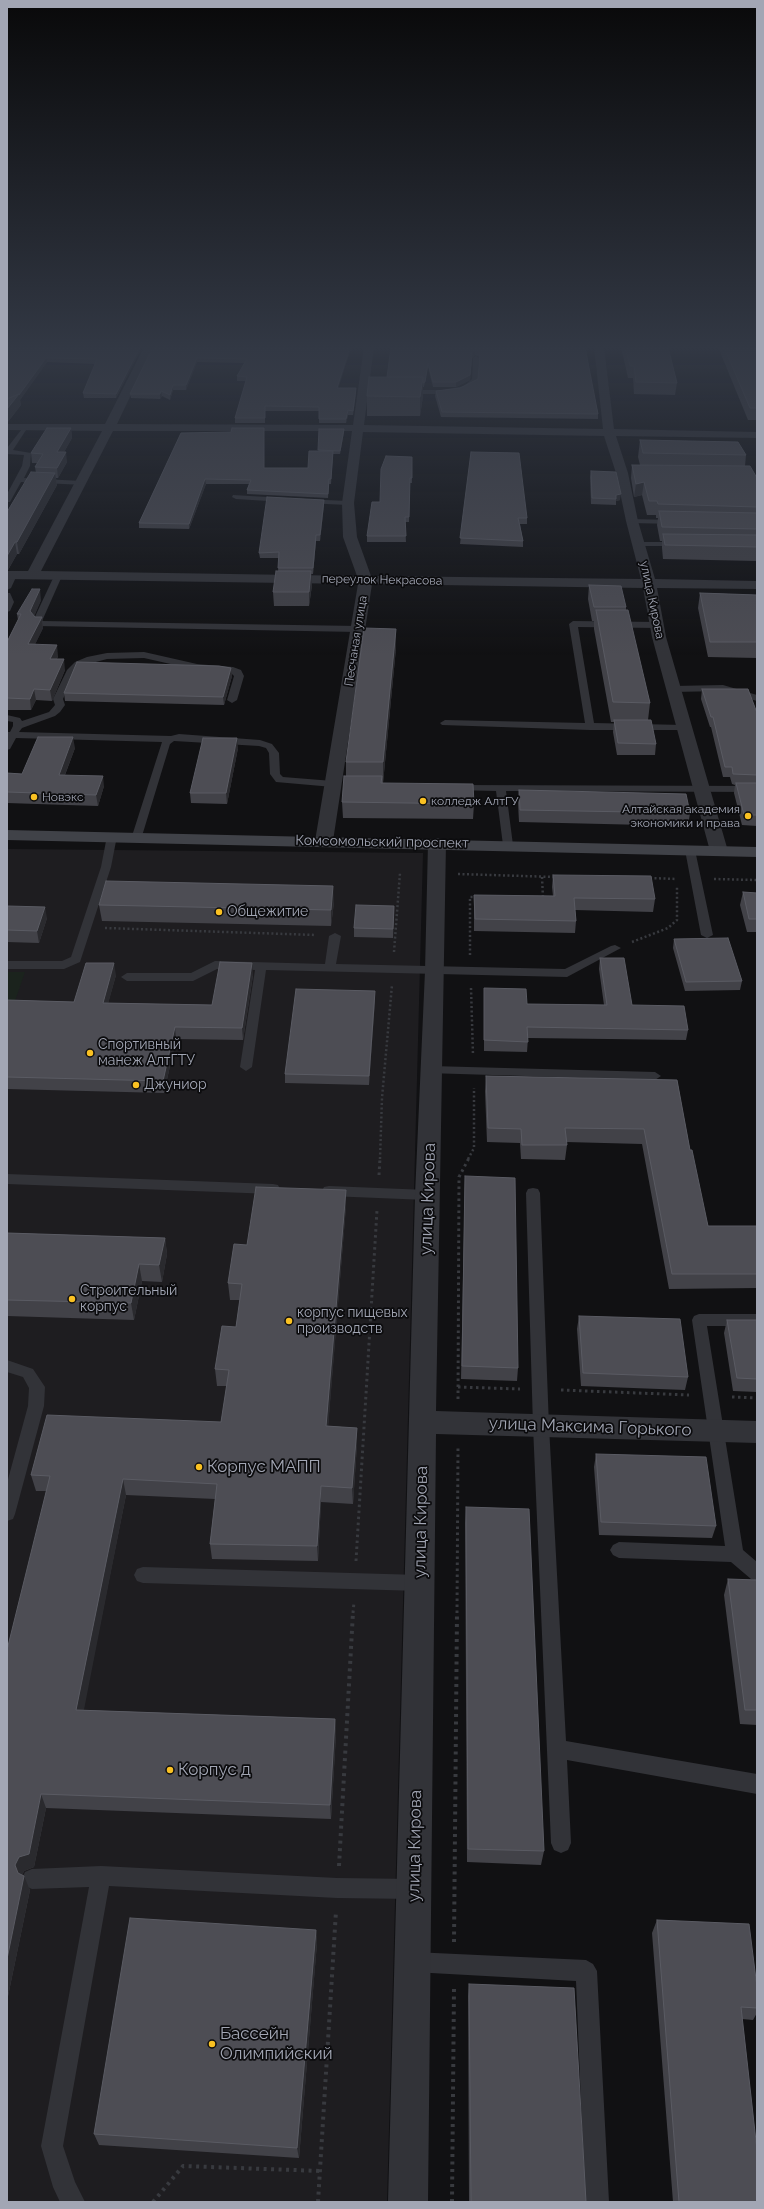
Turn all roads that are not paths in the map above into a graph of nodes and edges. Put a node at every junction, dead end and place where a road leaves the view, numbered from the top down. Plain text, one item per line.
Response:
1 (99, 450) edge
2 (354, 450) edge
3 (616, 450) edge
4 (8, 452) edge
5 (19, 480) junction
6 (82, 483) junction
7 (236, 497) dead end
8 (7, 500) edge
9 (348, 503) junction
10 (632, 521) junction
11 (686, 522) edge
12 (639, 544) junction
13 (686, 544) edge
14 (10, 575) edge
15 (32, 576) junction
16 (58, 576) junction
17 (366, 580) junction
18 (649, 584) junction
19 (757, 585) edge
20 (7, 588) edge
21 (7, 596) edge
22 (7, 609) edge
23 (657, 625) junction
24 (358, 629) junction
25 (673, 689) junction
26 (757, 698) edge
27 (232, 700) dead end
28 (7, 718) edge
29 (445, 724) dead end
30 (18, 726) junction
31 (590, 727) junction
32 (684, 728) junction
33 (10, 735) edge
34 (171, 739) junction
35 (7, 747) edge
36 (335, 786) junction
37 (447, 788) edge
38 (501, 788) junction
39 (757, 789) edge
40 (702, 790) junction
41 (7, 835) edge
42 (112, 836) junction
43 (137, 836) junction
44 (324, 841) junction
45 (437, 843) junction
46 (508, 845) junction
47 (690, 850) junction
48 (719, 851) junction
49 (757, 852) edge
50 (707, 935) dead end
51 (335, 936) road end
52 (615, 948) road end
53 (7, 965) edge
54 (261, 966) junction
55 (330, 968) junction
56 (435, 971) junction
57 (127, 977) dead end
58 (246, 1067) dead end
59 (432, 1070) junction
60 (655, 1076) dead end
61 (7, 1179) edge
62 (287, 1190) edge
63 (318, 1191) edge
64 (532, 1193) dead end
65 (427, 1195) junction
66 (757, 1320) edge
67 (7, 1366) edge
68 (422, 1422) junction
69 (541, 1426) junction
70 (714, 1431) junction
71 (757, 1432) edge
72 (7, 1514) edge
73 (619, 1550) dead end
74 (735, 1554) junction
75 (757, 1573) edge
76 (144, 1575) dead end
77 (420, 1583) junction
78 (557, 1749) junction
79 (757, 1784) edge
80 (561, 1844) dead end
81 (101, 1876) junction
82 (32, 1880) dead end
83 (414, 1889) junction
84 (413, 1962) junction
85 (73, 2202) edge
86 (408, 2202) edge
87 (597, 2202) edge

1 - 6 street
2 - 9 street, Песчаная улица
3 - 10 street, улица Кирова
4 - 5 lane
5 - 6 lane
5 - 8 lane
6 - 15 street
7 - 9 lane
9 - 17 street, Песчаная улица
10 - 11 lane
10 - 12 street, улица Кирова
12 - 13 lane
12 - 18 street, улица Кирова
14 - 15 street, переулок Некрасова
14 - 20 lane
15 - 16 street, переулок Некрасова
16 - 17 street, переулок Некрасова
16 - 24 lane
17 - 18 street, переулок Некрасова
17 - 24 street, Песчаная улица
18 - 19 street, переулок Некрасова
18 - 23 street, улица Кирова
21 - 22 lane
23 - 25 street, улица Кирова
23 - 31 lane
24 - 36 street, Песчаная улица
25 - 26 lane
25 - 32 street, улица Кирова
27 - 30 lane
28 - 30 lane
29 - 31 lane
30 - 33 lane
31 - 32 lane
32 - 40 street, улица Кирова
33 - 34 lane
33 - 35 lane
34 - 36 lane
34 - 43 lane
36 - 44 street, Песчаная улица
37 - 38 lane
38 - 40 lane
38 - 46 lane
39 - 40 lane
40 - 48 street, улица Кирова
41 - 42 main road, Комсомольский проспект
42 - 43 main road, Комсомольский проспект
42 - 53 lane
43 - 44 main road, Комсомольский проспект
44 - 45 main road, Комсомольский проспект
45 - 46 main road, Комсомольский проспект
45 - 56 street, улица Кирова
46 - 47 main road, Комсомольский проспект
47 - 48 main road, Комсомольский проспект
47 - 50 lane
48 - 49 main road, Комсомольский проспект
51 - 55 lane
52 - 56 lane
54 - 55 lane
54 - 57 lane
54 - 58 lane
55 - 56 lane
56 - 59 street, улица Кирова
59 - 60 lane
59 - 65 street, улица Кирова
61 - 62 lane
63 - 65 lane
64 - 69 lane
65 - 68 street, улица Кирова
66 - 70 lane
67 - 72 lane
68 - 69 street, улица Максима Горького
68 - 77 street, улица Кирова
69 - 70 street, улица Максима Горького
69 - 78 lane
70 - 71 street, улица Максима Горького
70 - 74 lane
73 - 74 lane
74 - 75 lane
76 - 77 lane
77 - 83 street, улица Кирова
78 - 79 lane
78 - 80 lane
81 - 82 lane
81 - 83 lane
81 - 85 lane
83 - 84 street, улица Кирова
84 - 86 street, улица Кирова
84 - 87 lane

